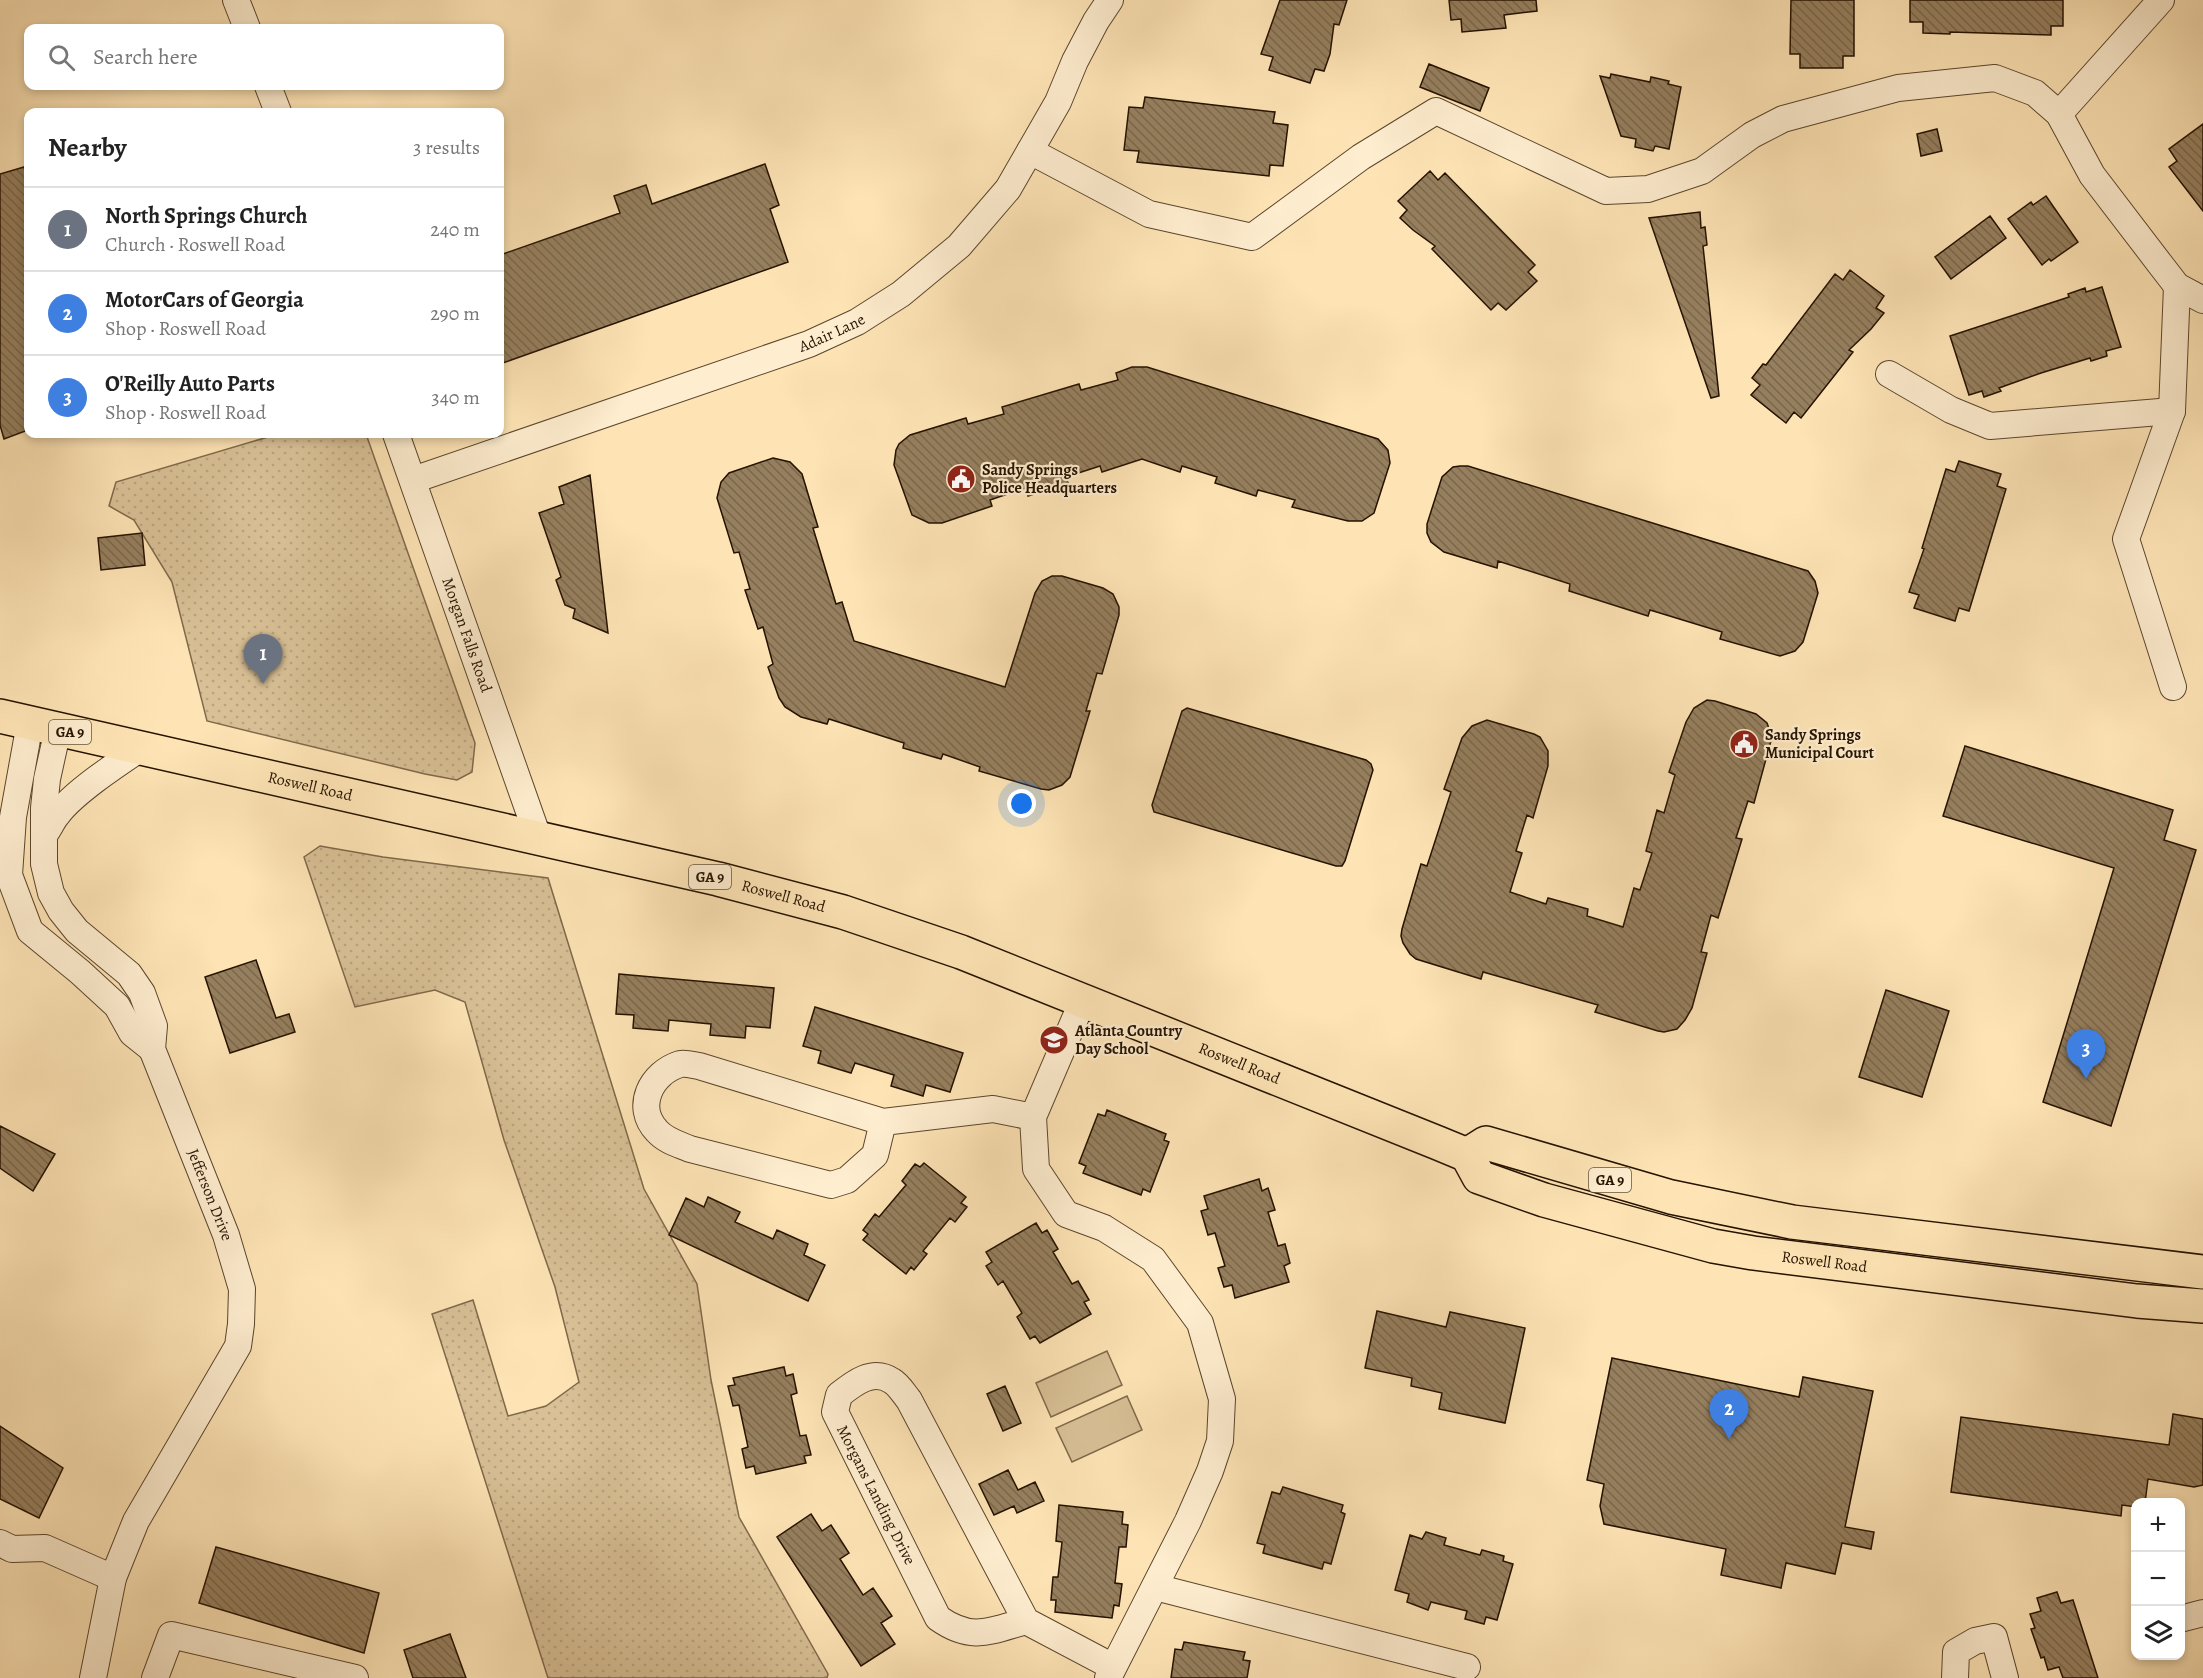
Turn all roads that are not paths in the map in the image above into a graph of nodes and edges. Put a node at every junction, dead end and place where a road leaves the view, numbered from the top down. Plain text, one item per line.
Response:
1 (236, 0) edge
2 (1110, 0) edge
3 (2162, 0) edge
4 (245, 24) edge
5 (270, 90) edge
6 (276, 108) edge
7 (2059, 114) junction
8 (1030, 151) junction
9 (2177, 285) junction
10 (2203, 300) edge
11 (1889, 374) dead end
12 (2172, 411) junction
13 (397, 438) edge
14 (413, 480) junction
15 (2173, 687) dead end
16 (30, 723) edge
17 (141, 748) junction
18 (0, 792) edge
19 (14, 817) junction
20 (45, 835) junction
21 (538, 837) junction
22 (1083, 1000) junction
23 (152, 1048) junction
24 (1033, 1117) junction
25 (883, 1122) junction
26 (1467, 1155) junction
27 (2203, 1272) edge
28 (2203, 1306) edge
29 (0, 1543) edge
30 (113, 1578) junction
31 (1155, 1587) junction
32 (2203, 1613) edge
33 (2185, 1618) edge
34 (1026, 1621) junction
35 (1467, 1667) dead end
36 (1111, 1673) edge
37 (93, 1678) edge
38 (155, 1678) edge
39 (355, 1678) edge
40 (1955, 1678) edge
41 (2005, 1678) edge

1 - 4 street
2 - 8 street, Adair Lane
3 - 7 street
5 - 6 street
7 - 8 street
7 - 9 street
8 - 14 street, Adair Lane
9 - 10 street
9 - 12 street
11 - 12 street
12 - 15 street
13 - 14 street, Morgan Falls Road
14 - 21 street, Morgan Falls Road
16 - 17 main road, Roswell Road / GA 9
16 - 19 street, Jefferson Drive
16 - 20 street, Jefferson Drive
17 - 20 street
17 - 21 main road, Roswell Road / GA 9
18 - 19 street
19 - 23 street, Jefferson Drive
20 - 23 street, Jefferson Drive
21 - 22 main road, Roswell Road / GA 9
22 - 24 street
22 - 26 main road, Roswell Road / GA 9
23 - 30 street, Jefferson Drive
24 - 25 street
24 - 31 street
25 - 25 street
26 - 27 main road, GA 9
26 - 28 main road, Roswell Road / GA 9
29 - 30 street
30 - 37 street
31 - 35 street
31 - 36 street
32 - 33 street
34 - 34 street, Morgans Landing Drive
34 - 36 street
38 - 39 street
40 - 41 street

